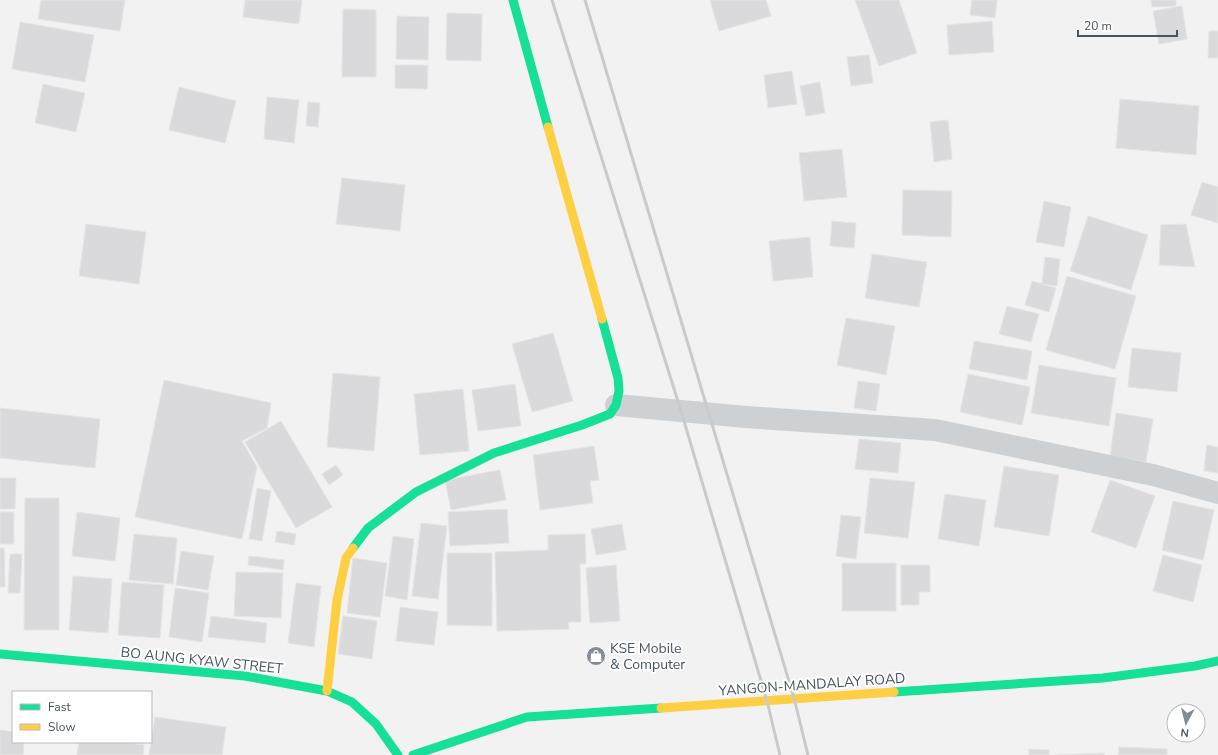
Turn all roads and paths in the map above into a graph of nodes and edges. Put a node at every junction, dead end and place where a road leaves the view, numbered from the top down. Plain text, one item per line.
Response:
1 (513, 0) edge
2 (616, 405) junction
3 (1218, 493) edge
4 (0, 654) edge
5 (1218, 661) edge
6 (327, 691) junction
7 (398, 755) edge
8 (413, 755) edge

1 - 2 street
2 - 3 street
2 - 6 street
4 - 6 street, BO AUNG KYAW STREET
5 - 8 street, YANGON-MANDALAY ROAD
6 - 7 street, BO AUNG KYAW STREET

